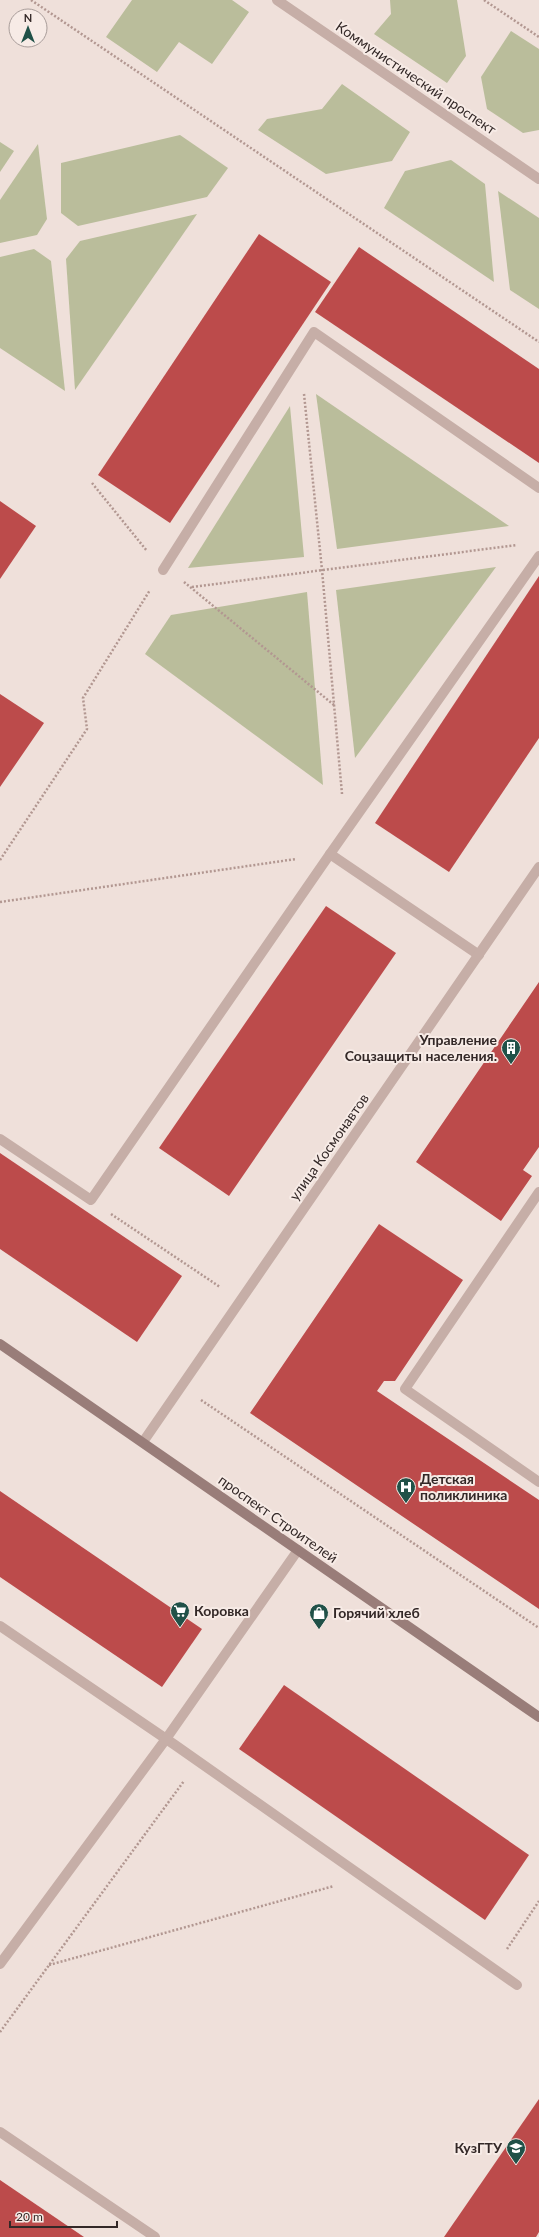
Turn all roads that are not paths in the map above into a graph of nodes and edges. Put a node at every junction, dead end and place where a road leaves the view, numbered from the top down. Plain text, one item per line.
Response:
1 (277, 0) edge
2 (539, 179) edge
3 (539, 488) edge
4 (539, 556) edge
5 (163, 570) road end
6 (330, 854) junction
7 (539, 867) edge
8 (479, 955) junction
9 (0, 1139) edge
10 (539, 1192) edge
11 (0, 1344) edge
12 (142, 1442) junction
13 (539, 1482) edge
14 (298, 1550) junction
15 (0, 1626) edge
16 (539, 1717) edge
17 (166, 1739) junction
18 (0, 1964) edge
19 (517, 1985) dead end
20 (0, 2132) edge
21 (155, 2237) edge

1 - 2 street, Коммунистический проспект
3 - 5 street
4 - 6 street
6 - 8 street
6 - 9 street
7 - 8 street, улица Космонавтов
8 - 12 street, улица Космонавтов
10 - 13 street
11 - 12 main road, проспект Строителей
12 - 14 main road, проспект Строителей
14 - 16 main road, проспект Строителей
14 - 17 street
15 - 17 street
17 - 18 street
17 - 19 street
20 - 21 street

